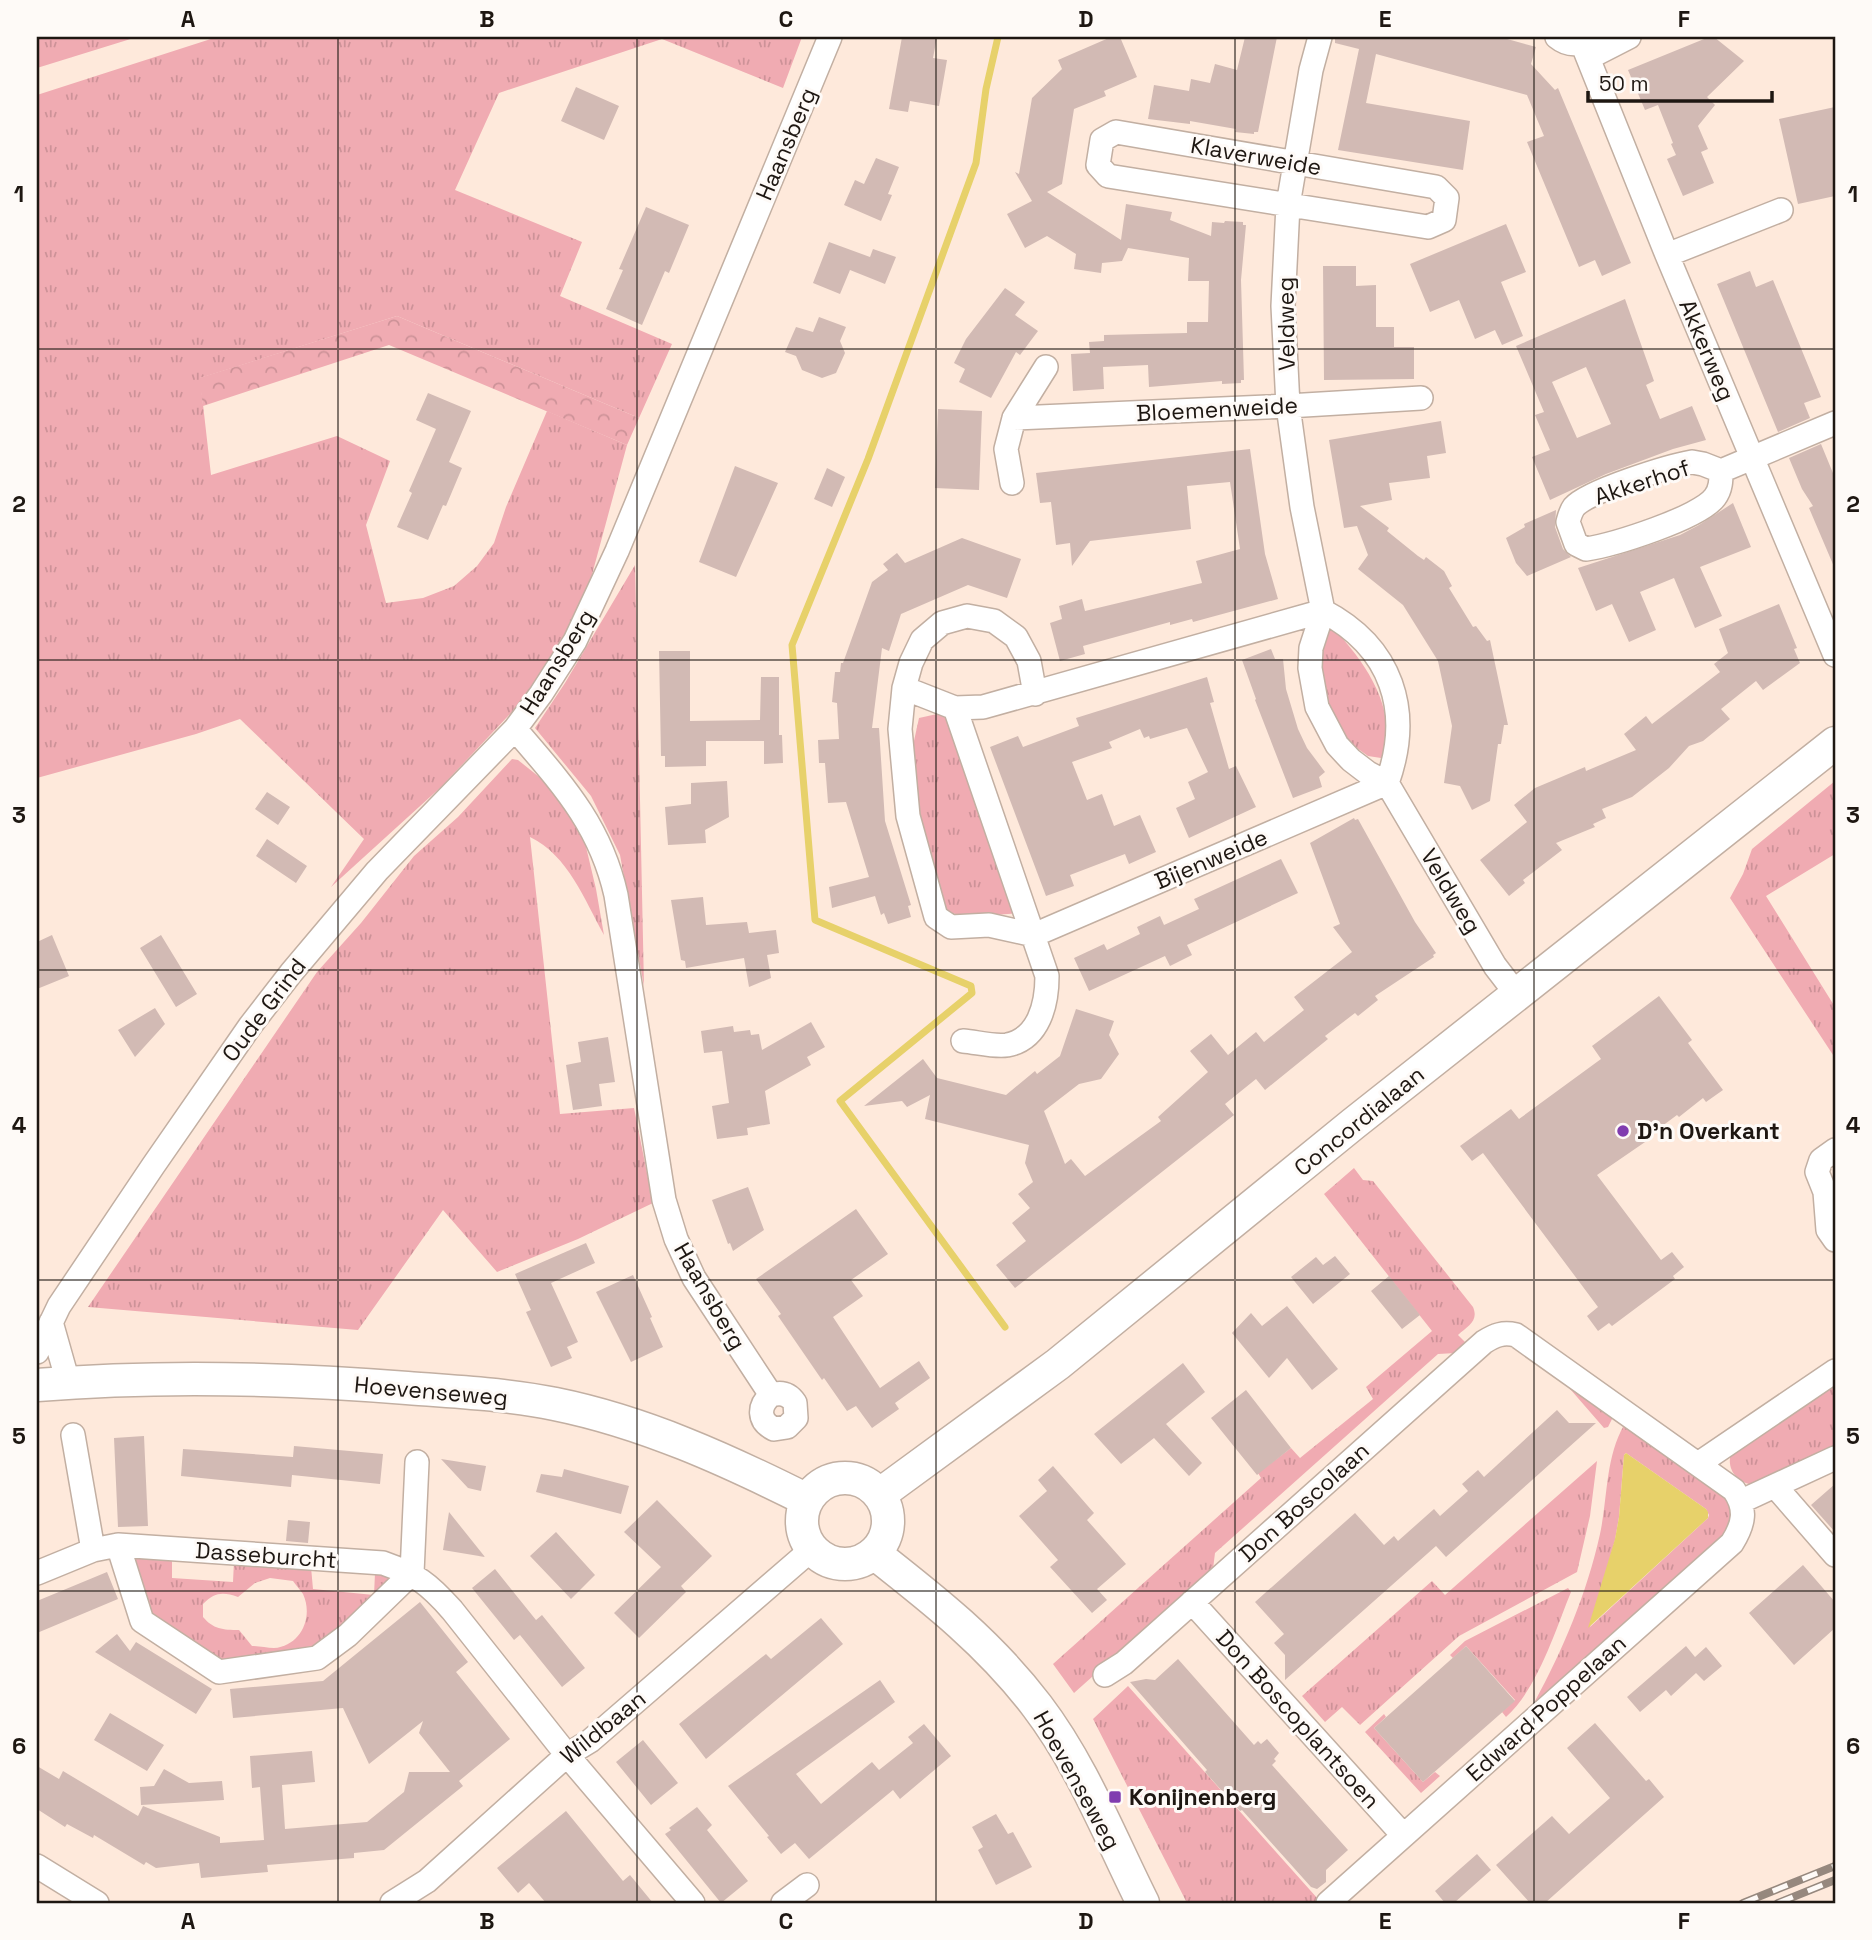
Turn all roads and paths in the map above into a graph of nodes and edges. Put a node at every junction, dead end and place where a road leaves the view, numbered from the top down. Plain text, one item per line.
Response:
1 (830, 37) edge
2 (1320, 37) edge
3 (1557, 37) edge
4 (1629, 37) edge
5 (1587, 46) edge
6 (1294, 163) junction
7 (1288, 205) junction
8 (1781, 210) dead end
9 (1668, 255) junction
10 (1046, 367) dead end
11 (1421, 398) dead end
12 (1288, 407) junction
13 (1014, 418) junction
14 (1835, 424) edge
15 (1752, 457) junction
16 (1721, 471) junction
17 (1012, 483) dead end
18 (1323, 611) junction
19 (1835, 655) edge
20 (904, 688) junction
21 (1035, 694) junction
22 (955, 708) junction
23 (515, 729) junction
24 (1835, 743) edge
25 (1387, 783) junction
26 (1034, 936) junction
27 (1518, 996) junction
28 (963, 1041) dead end
29 (1835, 1150) edge
30 (1826, 1188) edge
31 (1835, 1240) edge
32 (51, 1322) junction
33 (37, 1352) edge
34 (1835, 1371) edge
35 (68, 1382) junction
36 (37, 1385) edge
37 (771, 1395) dead end
38 (73, 1435) dead end
39 (1835, 1458) edge
40 (417, 1462) dead end
41 (1698, 1464) junction
42 (1775, 1486) junction
43 (879, 1495) junction
44 (807, 1500) junction
45 (1742, 1501) junction
46 (118, 1545) junction
47 (812, 1549) junction
48 (93, 1550) junction
49 (874, 1553) junction
50 (1835, 1555) edge
51 (37, 1573) edge
52 (412, 1573) junction
53 (1192, 1602) junction
54 (1105, 1675) dead end
55 (567, 1755) junction
56 (1404, 1835) junction
57 (37, 1866) edge
58 (807, 1885) dead end
59 (97, 1903) edge
60 (392, 1903) edge
61 (693, 1903) edge
62 (783, 1903) edge
63 (1143, 1903) edge
64 (1328, 1903) edge

1 - 23 street, Haansberg
2 - 6 street, Veldweg
3 - 5 street
4 - 5 street
5 - 9 street, Akkerweg
6 - 7 street, Veldweg
6 - 7 street, Klaverweide
6 - 7 street, Klaverweide
7 - 12 street, Veldweg
8 - 9 street
9 - 15 street, Akkerweg
10 - 13 street
11 - 12 street, Bloemenweide
12 - 13 street, Bloemenweide
12 - 18 street, Veldweg
13 - 17 street
14 - 15 street, Akkerhof
15 - 16 street, Akkerhof
15 - 19 street, Akkerweg
16 - 16 street, Akkerhof
18 - 21 street
18 - 25 street
18 - 25 street, Veldweg
20 - 21 street
20 - 22 street
20 - 26 street
21 - 22 street
22 - 26 street
23 - 32 street, Oude Grind
23 - 37 street, Haansberg
24 - 27 main road, Concordialaan
25 - 26 street, Bijenweide
25 - 27 street, Veldweg
26 - 28 street
27 - 43 main road, Concordialaan
29 - 30 street
30 - 31 street
32 - 33 street, Oude Grind
32 - 35 street
34 - 41 street
35 - 36 main road, Hoevenseweg
35 - 44 main road, Hoevenseweg
38 - 48 street
39 - 42 street
40 - 52 street
41 - 45 street
41 - 53 street, Don Boscolaan
42 - 45 street
42 - 50 street
43 - 44 main road
43 - 49 main road
44 - 47 main road
45 - 56 street, Edward Poppelaan
46 - 48 street, Dasseburcht
46 - 52 street, Dasseburcht
46 - 52 street
47 - 49 main road
47 - 55 street, Wildbaan
48 - 51 street, Dasseburcht
49 - 63 main road, Hoevenseweg
52 - 55 street, Dasseburcht
53 - 54 street, Don Boscolaan
53 - 56 street, Don Boscoplantsoen
55 - 60 street, Wildbaan
55 - 61 street
56 - 64 street, Edward Poppelaan
57 - 59 street
58 - 62 street

